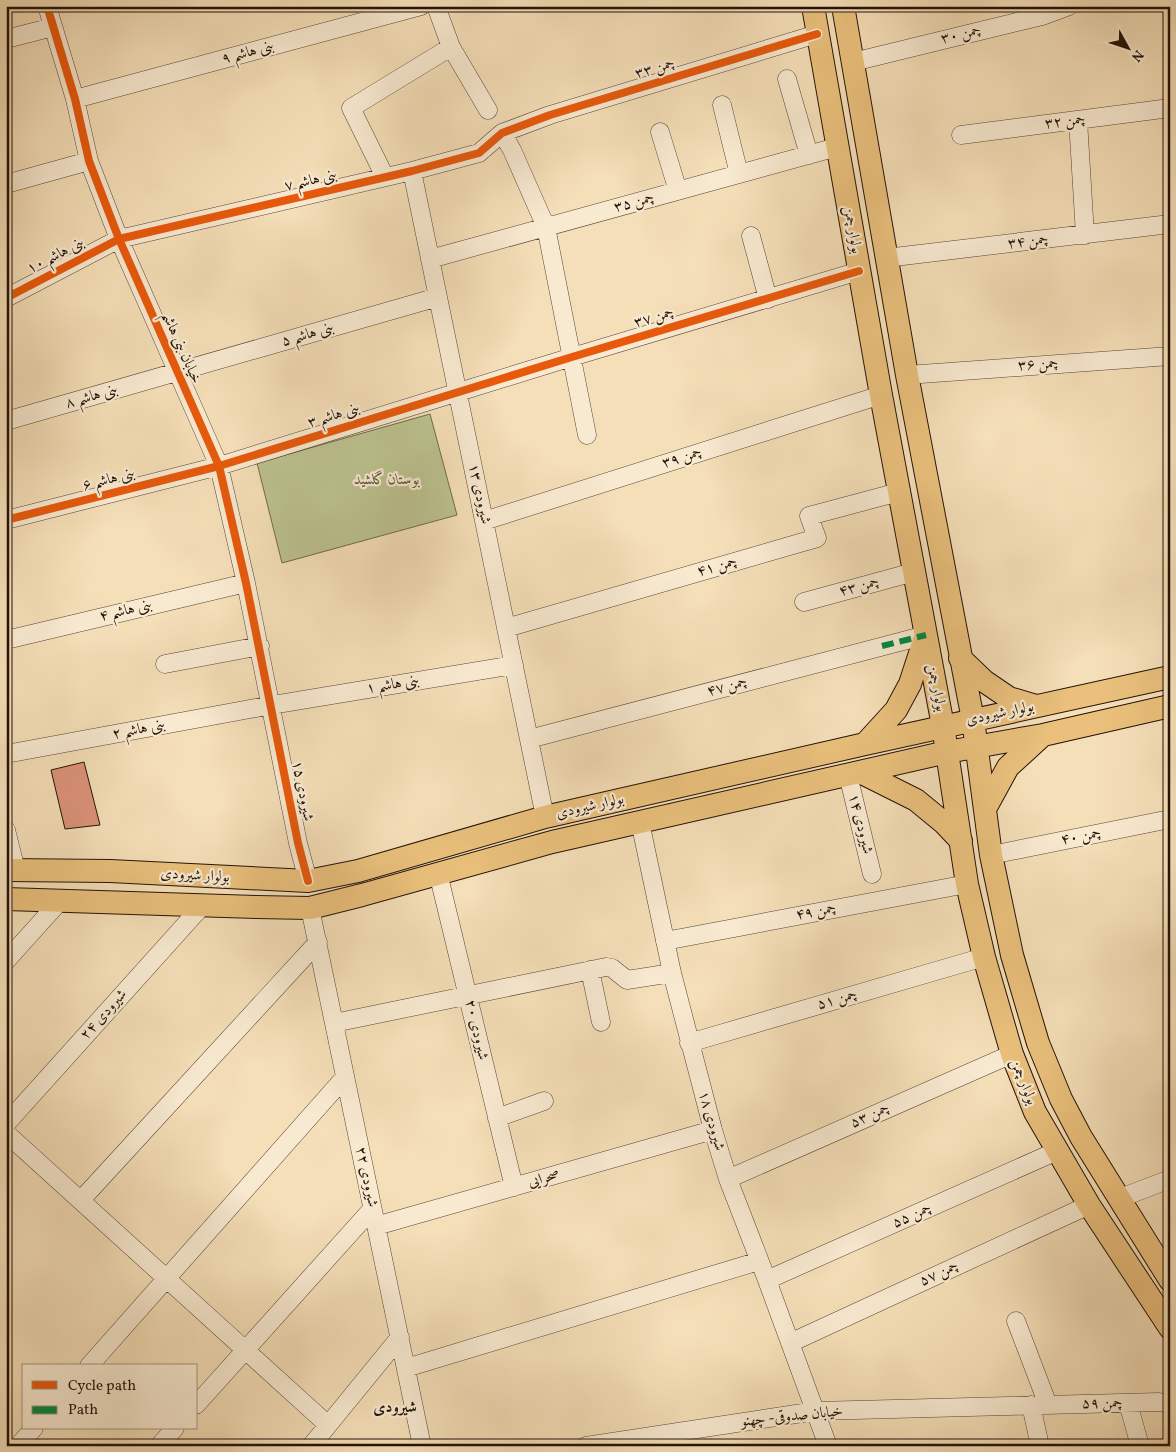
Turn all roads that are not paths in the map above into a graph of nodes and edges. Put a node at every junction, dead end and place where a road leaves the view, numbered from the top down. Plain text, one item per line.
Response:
1 (47, 6) edge
2 (419, 6) edge
3 (436, 6) edge
4 (812, 6) edge
5 (843, 6) edge
6 (1069, 6) edge
7 (53, 27) junction
8 (816, 34) junction
9 (6, 39) edge
10 (451, 47) junction
11 (853, 62) junction
12 (787, 79) dead end
13 (75, 99) junction
14 (722, 105) dead end
15 (1170, 108) edge
16 (488, 110) dead end
17 (1078, 120) junction
18 (660, 132) dead end
19 (502, 134) junction
20 (961, 135) dead end
21 (837, 147) junction
22 (809, 154) junction
23 (90, 161) junction
24 (412, 171) junction
25 (739, 174) junction
26 (385, 177) junction
27 (6, 184) edge
28 (678, 191) junction
29 (1170, 224) edge
30 (546, 228) junction
31 (1085, 235) junction
32 (751, 236) dead end
33 (119, 240) junction
34 (886, 258) junction
35 (430, 259) junction
36 (859, 271) junction
37 (438, 297) junction
38 (6, 298) edge
39 (768, 298) junction
40 (1170, 356) edge
41 (572, 357) junction
42 (177, 373) junction
43 (907, 375) junction
44 (458, 392) junction
45 (881, 395) junction
46 (6, 421) edge
47 (587, 435) dead end
48 (219, 466) junction
49 (899, 492) junction
50 (6, 520) edge
51 (484, 521) junction
52 (914, 572) junction
53 (246, 583) junction
54 (804, 602) dead end
55 (506, 628) junction
56 (926, 635) junction
57 (6, 640) edge
58 (260, 646) junction
59 (960, 658) junction
60 (165, 664) dead end
61 (514, 665) junction
62 (1170, 677) edge
63 (272, 705) junction
64 (1037, 706) junction
65 (1170, 706) edge
66 (973, 720) junction
67 (943, 726) junction
68 (1043, 735) junction
69 (529, 738) junction
70 (865, 744) junction
71 (978, 747) junction
72 (947, 752) junction
73 (6, 754) edge
74 (854, 773) junction
75 (985, 809) junction
76 (545, 817) junction
77 (1170, 819) edge
78 (640, 822) junction
79 (6, 830) edge
80 (961, 841) junction
81 (991, 855) junction
82 (11, 870) edge
83 (438, 873) junction
84 (872, 874) dead end
85 (308, 881) junction
86 (967, 884) junction
87 (6, 899) edge
88 (60, 901) junction
89 (202, 906) junction
90 (310, 908) junction
91 (665, 941) junction
92 (318, 942) junction
93 (984, 957) junction
94 (6, 961) edge
95 (590, 970) junction
96 (672, 973) junction
97 (468, 994) junction
98 (601, 1022) dead end
99 (334, 1023) junction
100 (689, 1043) junction
101 (1012, 1054) junction
102 (345, 1077) junction
103 (544, 1101) dead end
104 (497, 1118) junction
105 (6, 1124) edge
106 (713, 1130) junction
107 (6, 1133) edge
108 (1057, 1151) junction
109 (728, 1179) junction
110 (1170, 1179) edge
111 (514, 1187) junction
112 (1118, 1199) junction
113 (81, 1200) junction
114 (1089, 1205) junction
115 (374, 1218) junction
116 (759, 1262) junction
117 (167, 1278) junction
118 (767, 1280) junction
119 (1170, 1280) edge
120 (1016, 1321) dead end
121 (1170, 1328) edge
122 (400, 1337) junction
123 (790, 1343) junction
124 (246, 1350) junction
125 (91, 1364) edge
126 (406, 1368) junction
127 (1166, 1400) edge
128 (198, 1403) edge
129 (1128, 1403) junction
130 (1040, 1405) junction
131 (816, 1411) junction
132 (328, 1425) junction
133 (32, 1430) edge
134 (173, 1430) edge
135 (6, 1434) edge
136 (19, 1445) edge
137 (159, 1446) edge
138 (311, 1446) edge
139 (422, 1446) edge
140 (586, 1446) edge
141 (828, 1446) edge
142 (1040, 1446) edge
143 (1140, 1446) edge

1 - 7 street, خیابان بنی هاشم
2 - 13 street, بنی هاشم ۹
3 - 10 street
4 - 8 main road, بولوار چمن
5 - 11 main road, بولوار چمن
6 - 11 street, چمن ۳۰
7 - 9 street
7 - 13 street, خیابان بنی هاشم
8 - 19 street, چمن ۳۳
8 - 21 main road, بولوار چمن
10 - 16 street
10 - 26 street
11 - 34 main road, بولوار چمن
12 - 22 street
13 - 23 street, خیابان بنی هاشم
14 - 25 street
15 - 17 street, چمن ۳۲
17 - 20 street, چمن ۳۲
17 - 31 street
18 - 28 street
19 - 24 street, بنی هاشم ۷
19 - 30 street
21 - 22 street, چمن ۳۵
21 - 36 main road, بولوار چمن
22 - 25 street, چمن ۳۵
23 - 27 street
23 - 33 street, خیابان بنی هاشم
24 - 26 street, بنی هاشم ۷
24 - 35 street, شیرودی ۱۳
25 - 28 street, چمن ۳۵
26 - 33 street, بنی هاشم ۷
28 - 30 street, چمن ۳۵
29 - 31 street, چمن ۳۴
30 - 35 street, چمن ۳۵
30 - 41 street
31 - 34 street, چمن ۳۴
32 - 39 street
33 - 38 street, بنی هاشم ۱۰
33 - 42 street, خیابان بنی هاشم
34 - 43 main road, بولوار چمن
35 - 37 street, شیرودی ۱۳
36 - 39 street, چمن ۳۷
36 - 45 main road, بولوار چمن
37 - 42 street, بنی هاشم ۵
37 - 44 street, شیرودی ۱۳
39 - 41 street, چمن ۳۷
40 - 43 street, چمن ۳۶
41 - 44 street, چمن ۳۷
41 - 47 street
42 - 46 street, بنی هاشم ۸
42 - 48 street, خیابان بنی هاشم
43 - 59 main road, بولوار چمن
44 - 48 street, بنی هاشم ۳
44 - 51 street, شیرودی ۱۳
45 - 49 main road, بولوار چمن
45 - 51 street, چمن ۳۹
48 - 50 street, بنی هاشم ۶
48 - 53 street, خیابان بنی هاشم
49 - 52 main road, بولوار چمن
49 - 55 street, چمن ۴۱
51 - 55 street, شیرودی ۱۳
52 - 54 street, چمن ۴۳
52 - 56 main road, بولوار چمن
53 - 57 street, بنی هاشم ۴
53 - 58 street, خیابان بنی هاشم
55 - 61 street, شیرودی ۱۳
56 - 67 main road, بولوار چمن
56 - 69 street, چمن ۴۷
56 - 70 main road
58 - 60 street
58 - 63 street, خیابان بنی هاشم
59 - 64 main road
59 - 66 main road, بولوار چمن
61 - 63 street, بنی هاشم ۱
61 - 69 street, شیرودی ۱۳
62 - 64 main road, بولوار شیرودی
63 - 73 street, بنی هاشم ۲
63 - 85 street, شیرودی ۱۵
64 - 66 main road, بولوار شیرودی
65 - 68 main road, بولوار شیرودی
66 - 67 main road, بولوار شیرودی
66 - 71 main road, بولوار چمن
67 - 70 main road, بولوار شیرودی
67 - 72 main road, بولوار چمن
68 - 71 main road, بولوار شیرودی
68 - 75 main road
69 - 76 street, شیرودی ۱۳
70 - 76 main road, بولوار شیرودی
71 - 72 main road, بولوار شیرودی
71 - 75 main road, بولوار چمن
72 - 74 main road, بولوار شیرودی
72 - 80 main road, بولوار چمن
74 - 78 main road, بولوار شیرودی
74 - 80 main road
74 - 84 street, شیرودی ۱۴
75 - 81 main road, بولوار چمن
76 - 85 main road, بولوار شیرودی
77 - 81 street, چمن ۴۰
78 - 83 main road, بولوار شیرودی
78 - 91 street, شیرودی ۱۸
79 - 82 street
80 - 86 main road, بولوار چمن
81 - 112 main road, بولوار چمن
82 - 85 main road, بولوار شیرودی
83 - 90 main road, بولوار شیرودی
83 - 97 street, شیرودی ۲۰
86 - 91 street, چمن ۴۹
86 - 93 main road, بولوار چمن
87 - 88 main road, بولوار شیرودی
88 - 89 main road, بولوار شیرودی
88 - 94 street
89 - 90 main road, بولوار شیرودی
89 - 105 street, شیرودی ۲۴
90 - 92 street, شیرودی ۲۲
91 - 96 street, شیرودی ۱۸
92 - 99 street, شیرودی ۲۲
92 - 113 street
93 - 100 street, چمن ۵۱
93 - 101 main road, بولوار چمن
95 - 96 street
95 - 97 street
95 - 98 street
96 - 100 street, شیرودی ۱۸
97 - 99 street
97 - 104 street, شیرودی ۲۰
99 - 102 street, شیرودی ۲۲
100 - 106 street, شیرودی ۱۸
101 - 108 main road, بولوار چمن
101 - 109 street, چمن ۵۳
102 - 115 street, شیرودی ۲۲
102 - 117 street
103 - 104 street
104 - 111 street, شیرودی ۲۰
106 - 109 street, شیرودی ۱۸
106 - 111 street, صحرایی
107 - 113 street
108 - 114 main road, بولوار چمن
108 - 118 street, چمن ۵۵
109 - 116 street, شیرودی ۱۸
110 - 112 street
111 - 115 street, صحرایی
112 - 119 main road, بولوار چمن
113 - 117 street
114 - 121 main road, بولوار چمن
114 - 123 street, چمن ۵۷
115 - 122 street, شیرودی ۲۲
115 - 124 street
116 - 118 street, شیرودی ۱۸
116 - 126 street
117 - 124 street
117 - 125 street
118 - 123 street, شیرودی ۱۸
120 - 130 street
122 - 126 street, شیرودی ۲۲
122 - 132 street
123 - 131 street, شیرودی ۱۸
124 - 128 street
124 - 132 street
126 - 139 street, شیرودی ۲۲
127 - 129 street, چمن ۵۹
129 - 130 street, چمن ۵۹
129 - 143 street
130 - 131 street, خیابان صدوقی- چهنو
130 - 142 street
131 - 140 street, خیابان صدوقی- چهنو
131 - 141 street, شیرودی ۱۸
132 - 138 street
133 - 136 street
134 - 137 street
135 - 136 street

